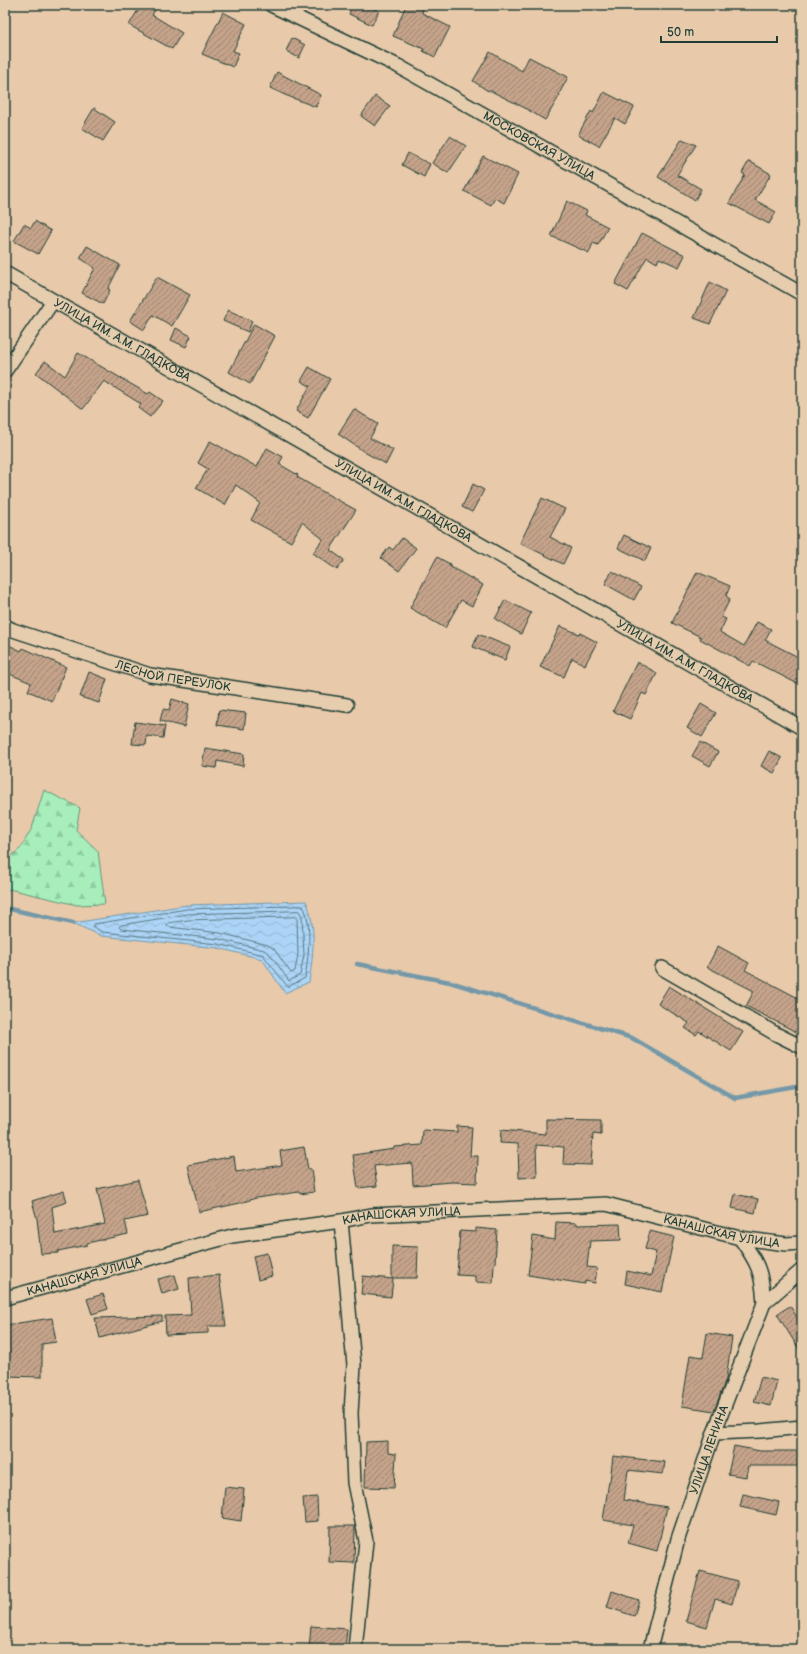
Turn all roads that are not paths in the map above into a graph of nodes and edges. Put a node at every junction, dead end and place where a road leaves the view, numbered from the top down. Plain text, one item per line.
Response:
1 (271, 5) edge
2 (5, 273) edge
3 (802, 294) edge
4 (53, 301) junction
5 (5, 371) edge
6 (5, 626) edge
7 (347, 705) dead end
8 (802, 728) edge
9 (662, 968) dead end
10 (802, 1047) edge
11 (341, 1221) junction
12 (740, 1238) junction
13 (802, 1243) edge
14 (802, 1270) edge
15 (5, 1298) edge
16 (764, 1303) junction
17 (802, 1427) edge
18 (714, 1433) junction
19 (355, 1649) edge
20 (650, 1649) edge

1 - 3 street, МОСКОВСКАЯ УЛИЦА
2 - 4 street, УЛИЦА ИМ. А.М. ГЛАДКОВА
4 - 5 street
4 - 8 street, УЛИЦА ИМ. А.М. ГЛАДКОВА
6 - 7 street, ЛЕСНОЙ ПЕРЕУЛОК
9 - 10 street
11 - 12 street, КАНАШСКАЯ УЛИЦА
11 - 15 street, КАНАШСКАЯ УЛИЦА
11 - 19 street
12 - 13 street, КАНАШСКАЯ УЛИЦА
12 - 16 street
14 - 16 street, УЛИЦА ЛЕНИНА
16 - 18 street, УЛИЦА ЛЕНИНА
17 - 18 street
18 - 20 street, УЛИЦА ЛЕНИНА

